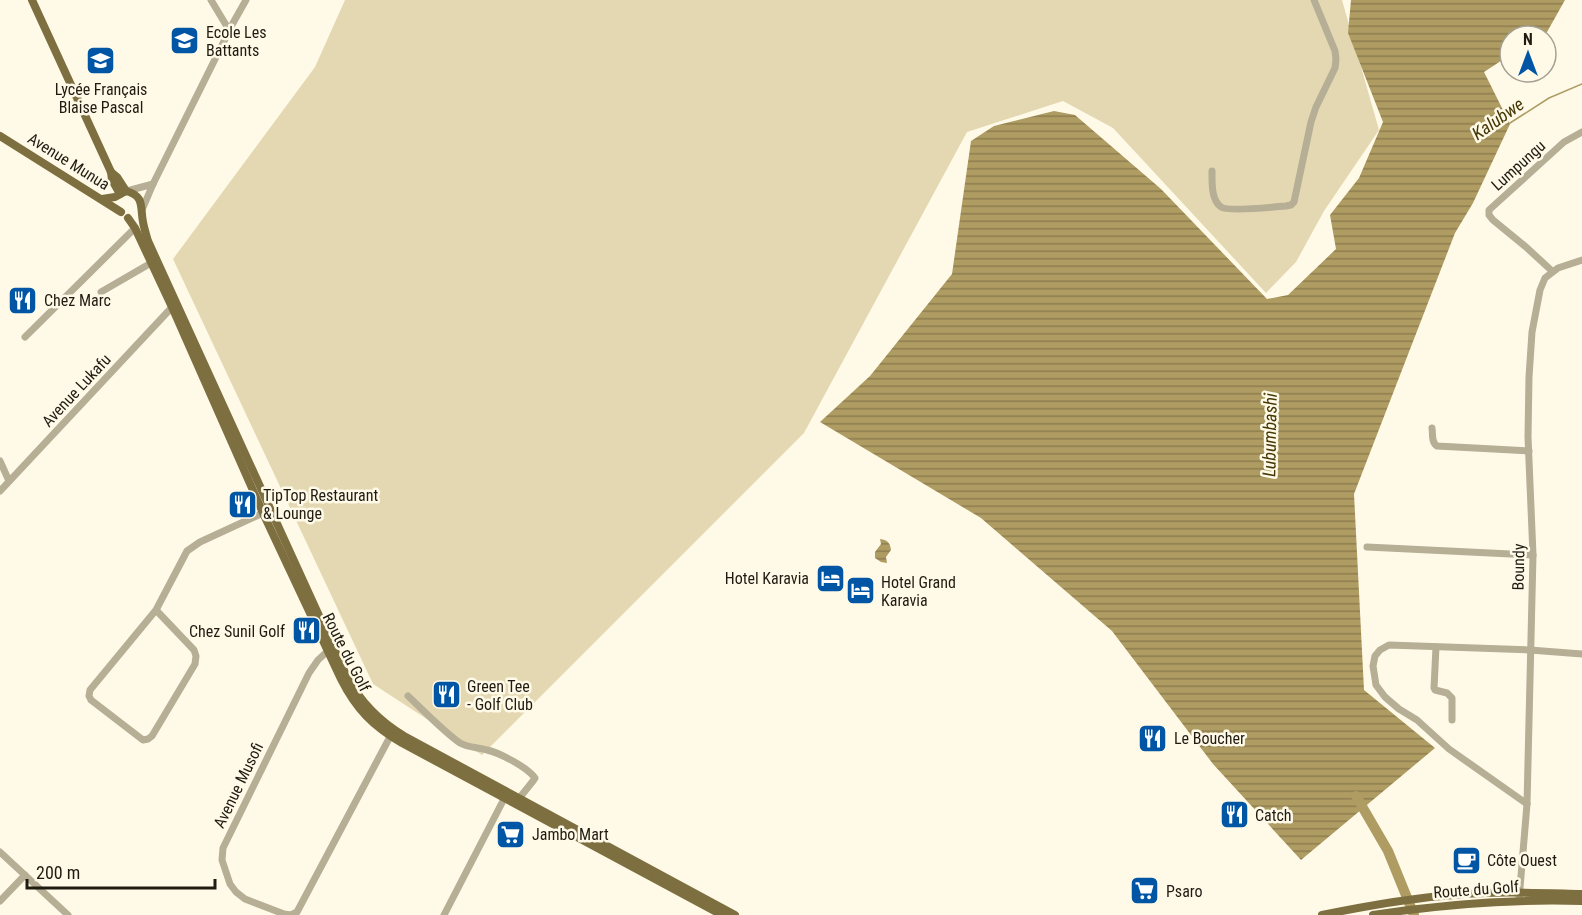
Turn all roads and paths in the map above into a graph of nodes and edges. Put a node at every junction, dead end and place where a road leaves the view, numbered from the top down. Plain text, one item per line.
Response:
1 (32, 0) edge
2 (210, 0) edge
3 (246, 0) edge
4 (1314, 0) edge
5 (229, 30) junction
6 (1582, 132) edge
7 (1, 138) edge
8 (1212, 171) dead end
9 (153, 184) junction
10 (123, 193) junction
11 (102, 199) junction
12 (142, 211) junction
13 (124, 214) junction
14 (135, 228) junction
15 (1582, 260) edge
16 (151, 264) junction
17 (1552, 272) junction
18 (101, 292) dead end
19 (174, 305) junction
20 (24, 337) dead end
21 (1432, 428) dead end
22 (1528, 451) junction
23 (0, 461) edge
24 (9, 481) junction
25 (0, 490) edge
26 (267, 512) junction
27 (1367, 547) dead end
28 (1533, 555) junction
29 (156, 610) junction
30 (1436, 647) junction
31 (330, 648) junction
32 (1530, 650) junction
33 (1582, 654) edge
34 (408, 696) dead end
35 (1452, 720) dead end
36 (392, 733) junction
37 (505, 796) junction
38 (517, 802) junction
39 (1527, 804) junction
40 (0, 852) edge
41 (24, 874) junction
42 (1582, 894) edge
43 (1519, 896) junction
44 (0, 901) edge
45 (1582, 901) edge
46 (1400, 906) junction
47 (68, 915) edge
48 (444, 915) edge
49 (722, 915) edge
50 (735, 915) edge
51 (1322, 915) edge
52 (1373, 915) edge

1 - 10 main road
2 - 5 street
3 - 5 street
4 - 8 street
5 - 9 street
6 - 17 street, Lumpungu
7 - 11 main road, Avenue Munua
9 - 10 street
9 - 12 street
10 - 11 main road
10 - 12 main road
10 - 13 main road
11 - 13 main road, Avenue Munua
12 - 13 main road
12 - 19 main road
13 - 14 main road, Route du Golf
14 - 16 main road, Route du Golf
14 - 20 street
15 - 17 street
16 - 18 street
16 - 19 main road, Route du Golf
17 - 22 street, Boundy
19 - 24 street, Avenue Lukafu
19 - 26 main road, Route du Golf
21 - 22 street
22 - 28 street, Boundy
23 - 24 street
24 - 25 street, Avenue Lukafu
26 - 29 street
26 - 31 main road, Route du Golf
27 - 28 street
28 - 32 street, Boundy
29 - 29 street
30 - 32 street
30 - 35 street
30 - 39 street
31 - 36 main road, Route du Golf
31 - 36 street, Avenue Musofi
32 - 33 street
32 - 39 street, Boundy
34 - 38 street
36 - 37 main road, Route du Golf
37 - 38 main road, Route du Golf
37 - 48 street
38 - 49 main road, Route du Golf
38 - 50 main road
39 - 43 street, Boundy
40 - 41 street
41 - 44 street
41 - 47 street
42 - 43 main road
43 - 45 main road, Route du Golf
43 - 46 main road, Route du Golf
46 - 51 main road
46 - 52 main road, Route du Golf

